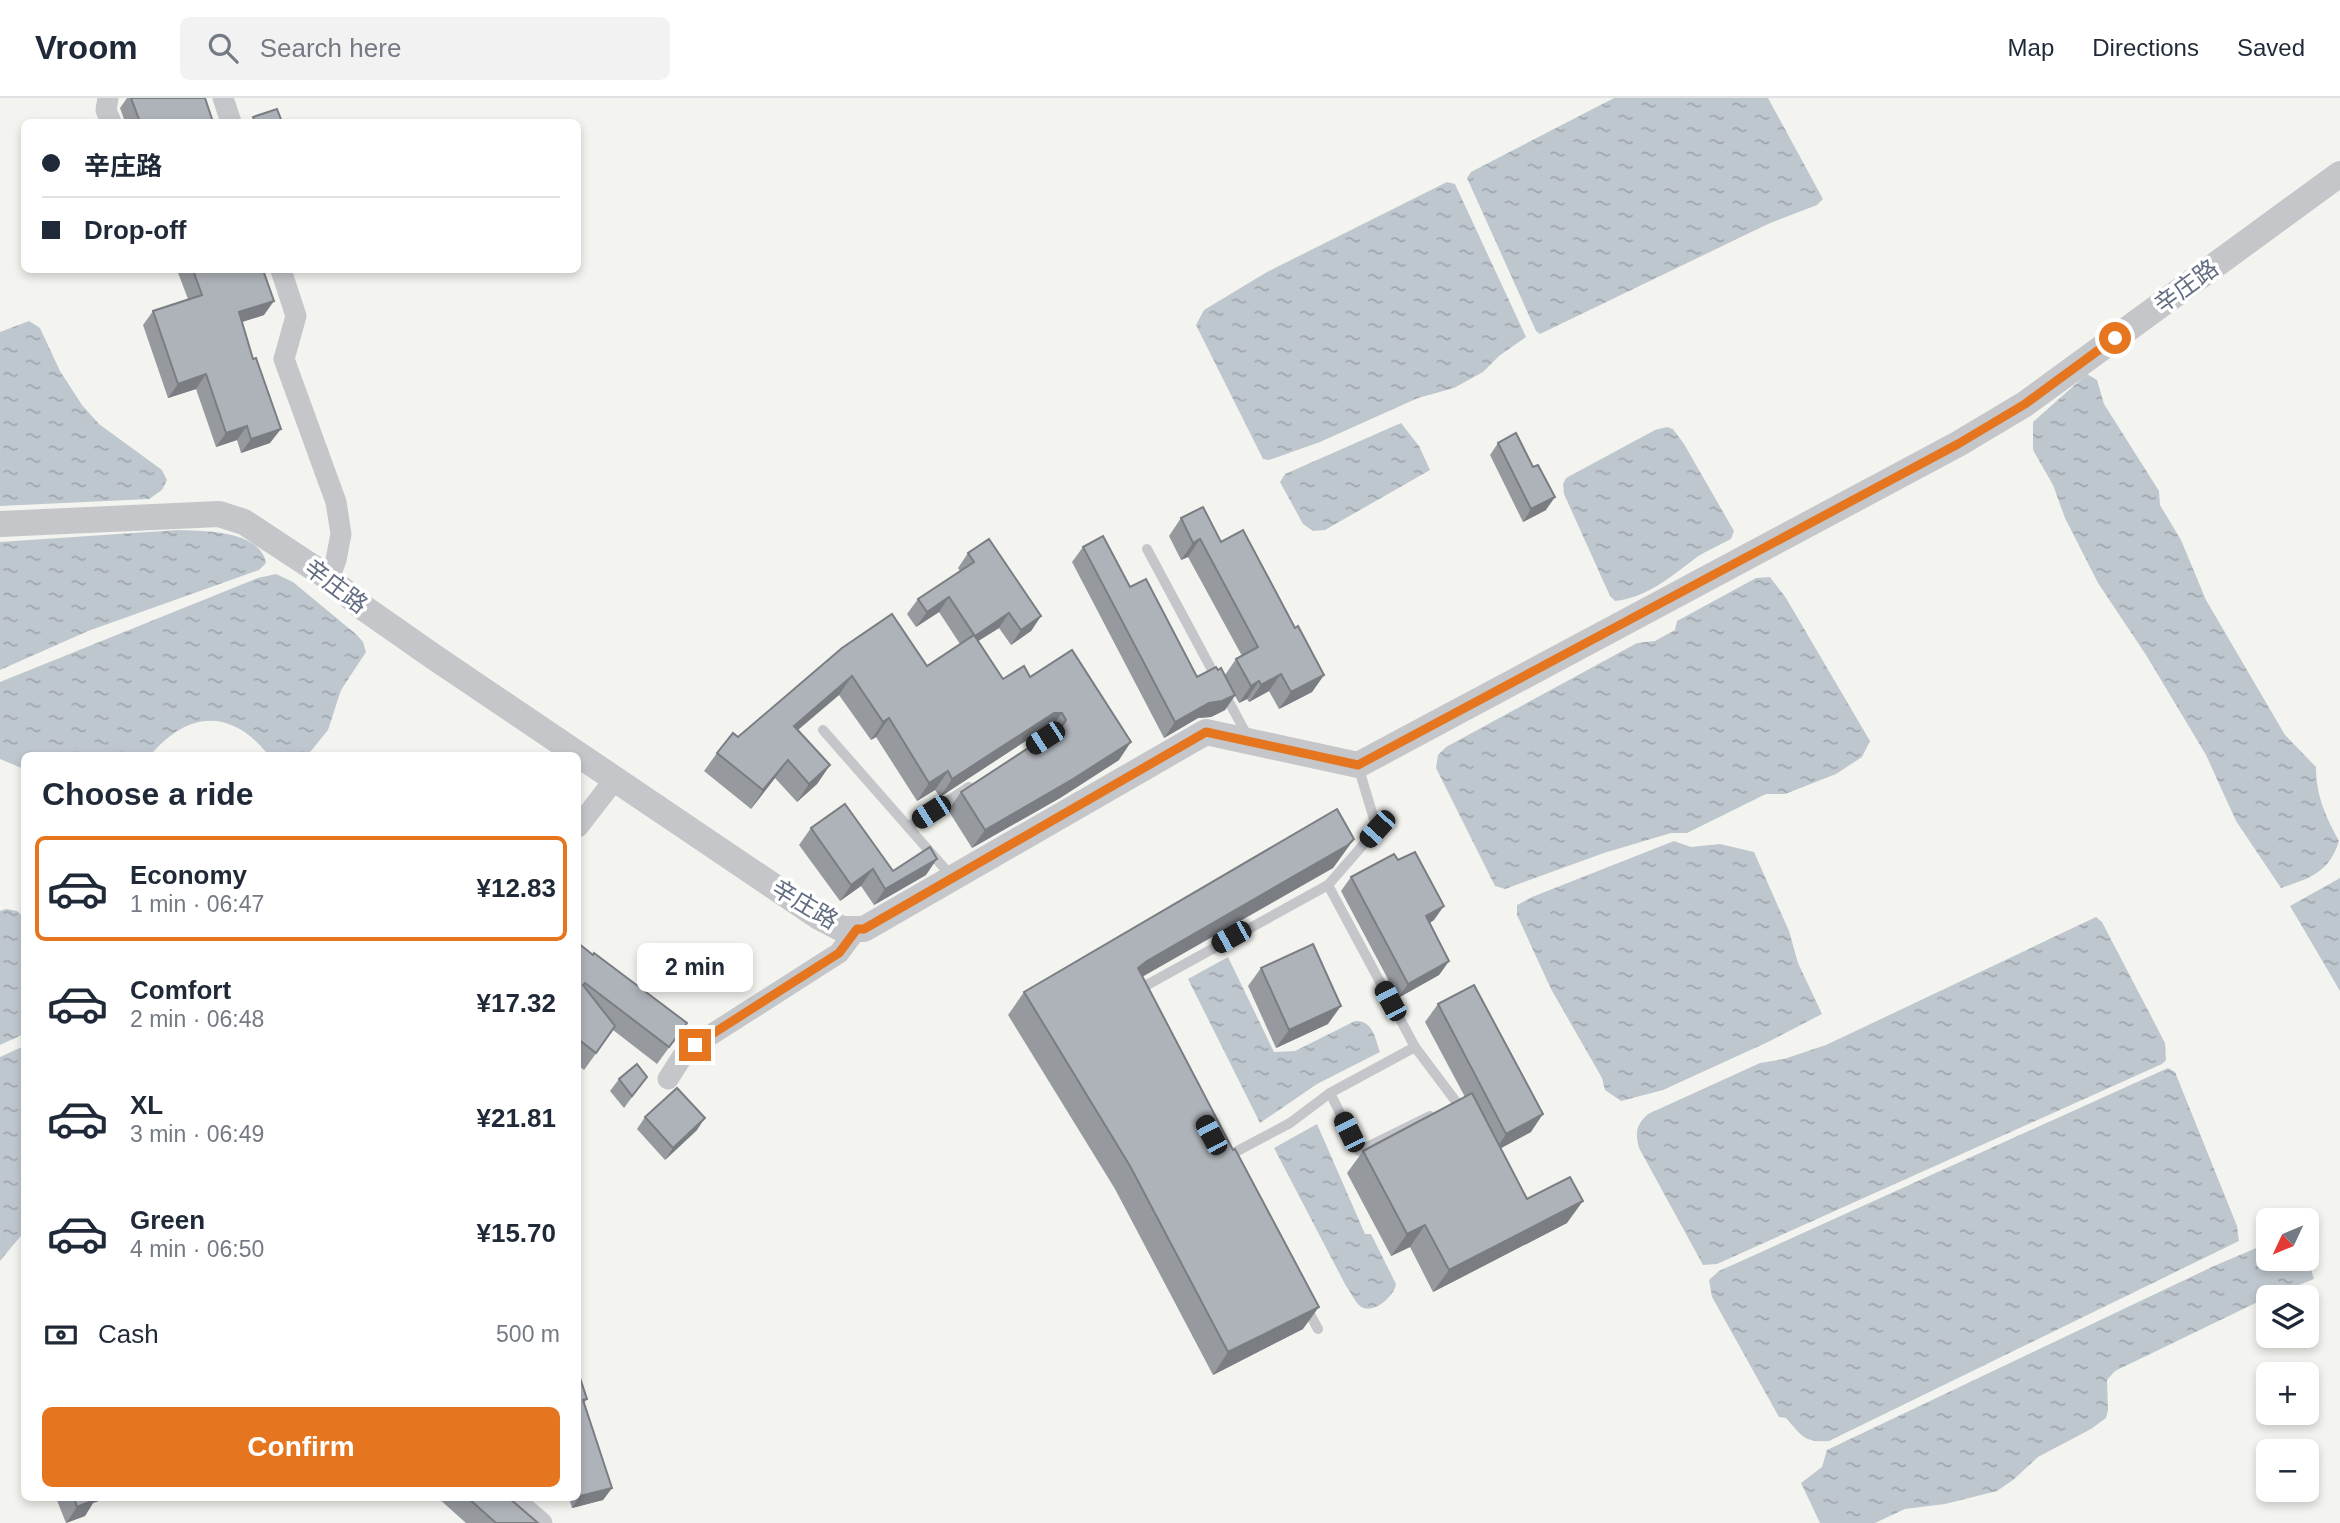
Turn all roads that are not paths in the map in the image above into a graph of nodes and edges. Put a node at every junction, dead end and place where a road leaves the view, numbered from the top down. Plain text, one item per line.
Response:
1 (108, 98) edge
2 (223, 98) edge
3 (110, 119) edge
4 (230, 119) edge
5 (2340, 174) edge
6 (282, 273) edge
7 (0, 524) edge
8 (1147, 549) dead end
9 (329, 578) junction
10 (823, 730) dead end
11 (1250, 742) junction
12 (575, 752) edge
13 (581, 756) edge
14 (1358, 765) junction
15 (615, 779) junction
16 (977, 783) edge
17 (581, 823) edge
18 (908, 827) junction
19 (953, 878) junction
20 (1328, 885) junction
21 (857, 929) junction
22 (1141, 1002) edge
23 (1415, 1047) junction
24 (668, 1079) dead end
25 (1330, 1093) junction
26 (1458, 1102) junction
27 (1470, 1125) edge
28 (1217, 1146) edge
29 (1224, 1158) junction
30 (1230, 1171) edge
31 (1298, 1293) edge
32 (1318, 1329) edge
33 (516, 1501) edge
34 (542, 1523) edge

1 - 3 street
2 - 4 street
5 - 14 street, 辛庄路
6 - 9 street
7 - 9 street, 辛庄路
8 - 11 lane
9 - 12 street, 辛庄路
10 - 18 lane
11 - 14 street, 辛庄路
11 - 19 street, 辛庄路
13 - 15 street, 辛庄路
14 - 20 lane
15 - 17 street
15 - 21 street, 辛庄路
16 - 18 lane
18 - 19 lane
19 - 21 street, 辛庄路
20 - 22 lane
20 - 23 lane
21 - 24 street
23 - 25 lane
23 - 26 lane
25 - 26 lane
25 - 29 lane
26 - 27 lane
28 - 29 lane
29 - 30 lane
31 - 32 lane
33 - 34 street

